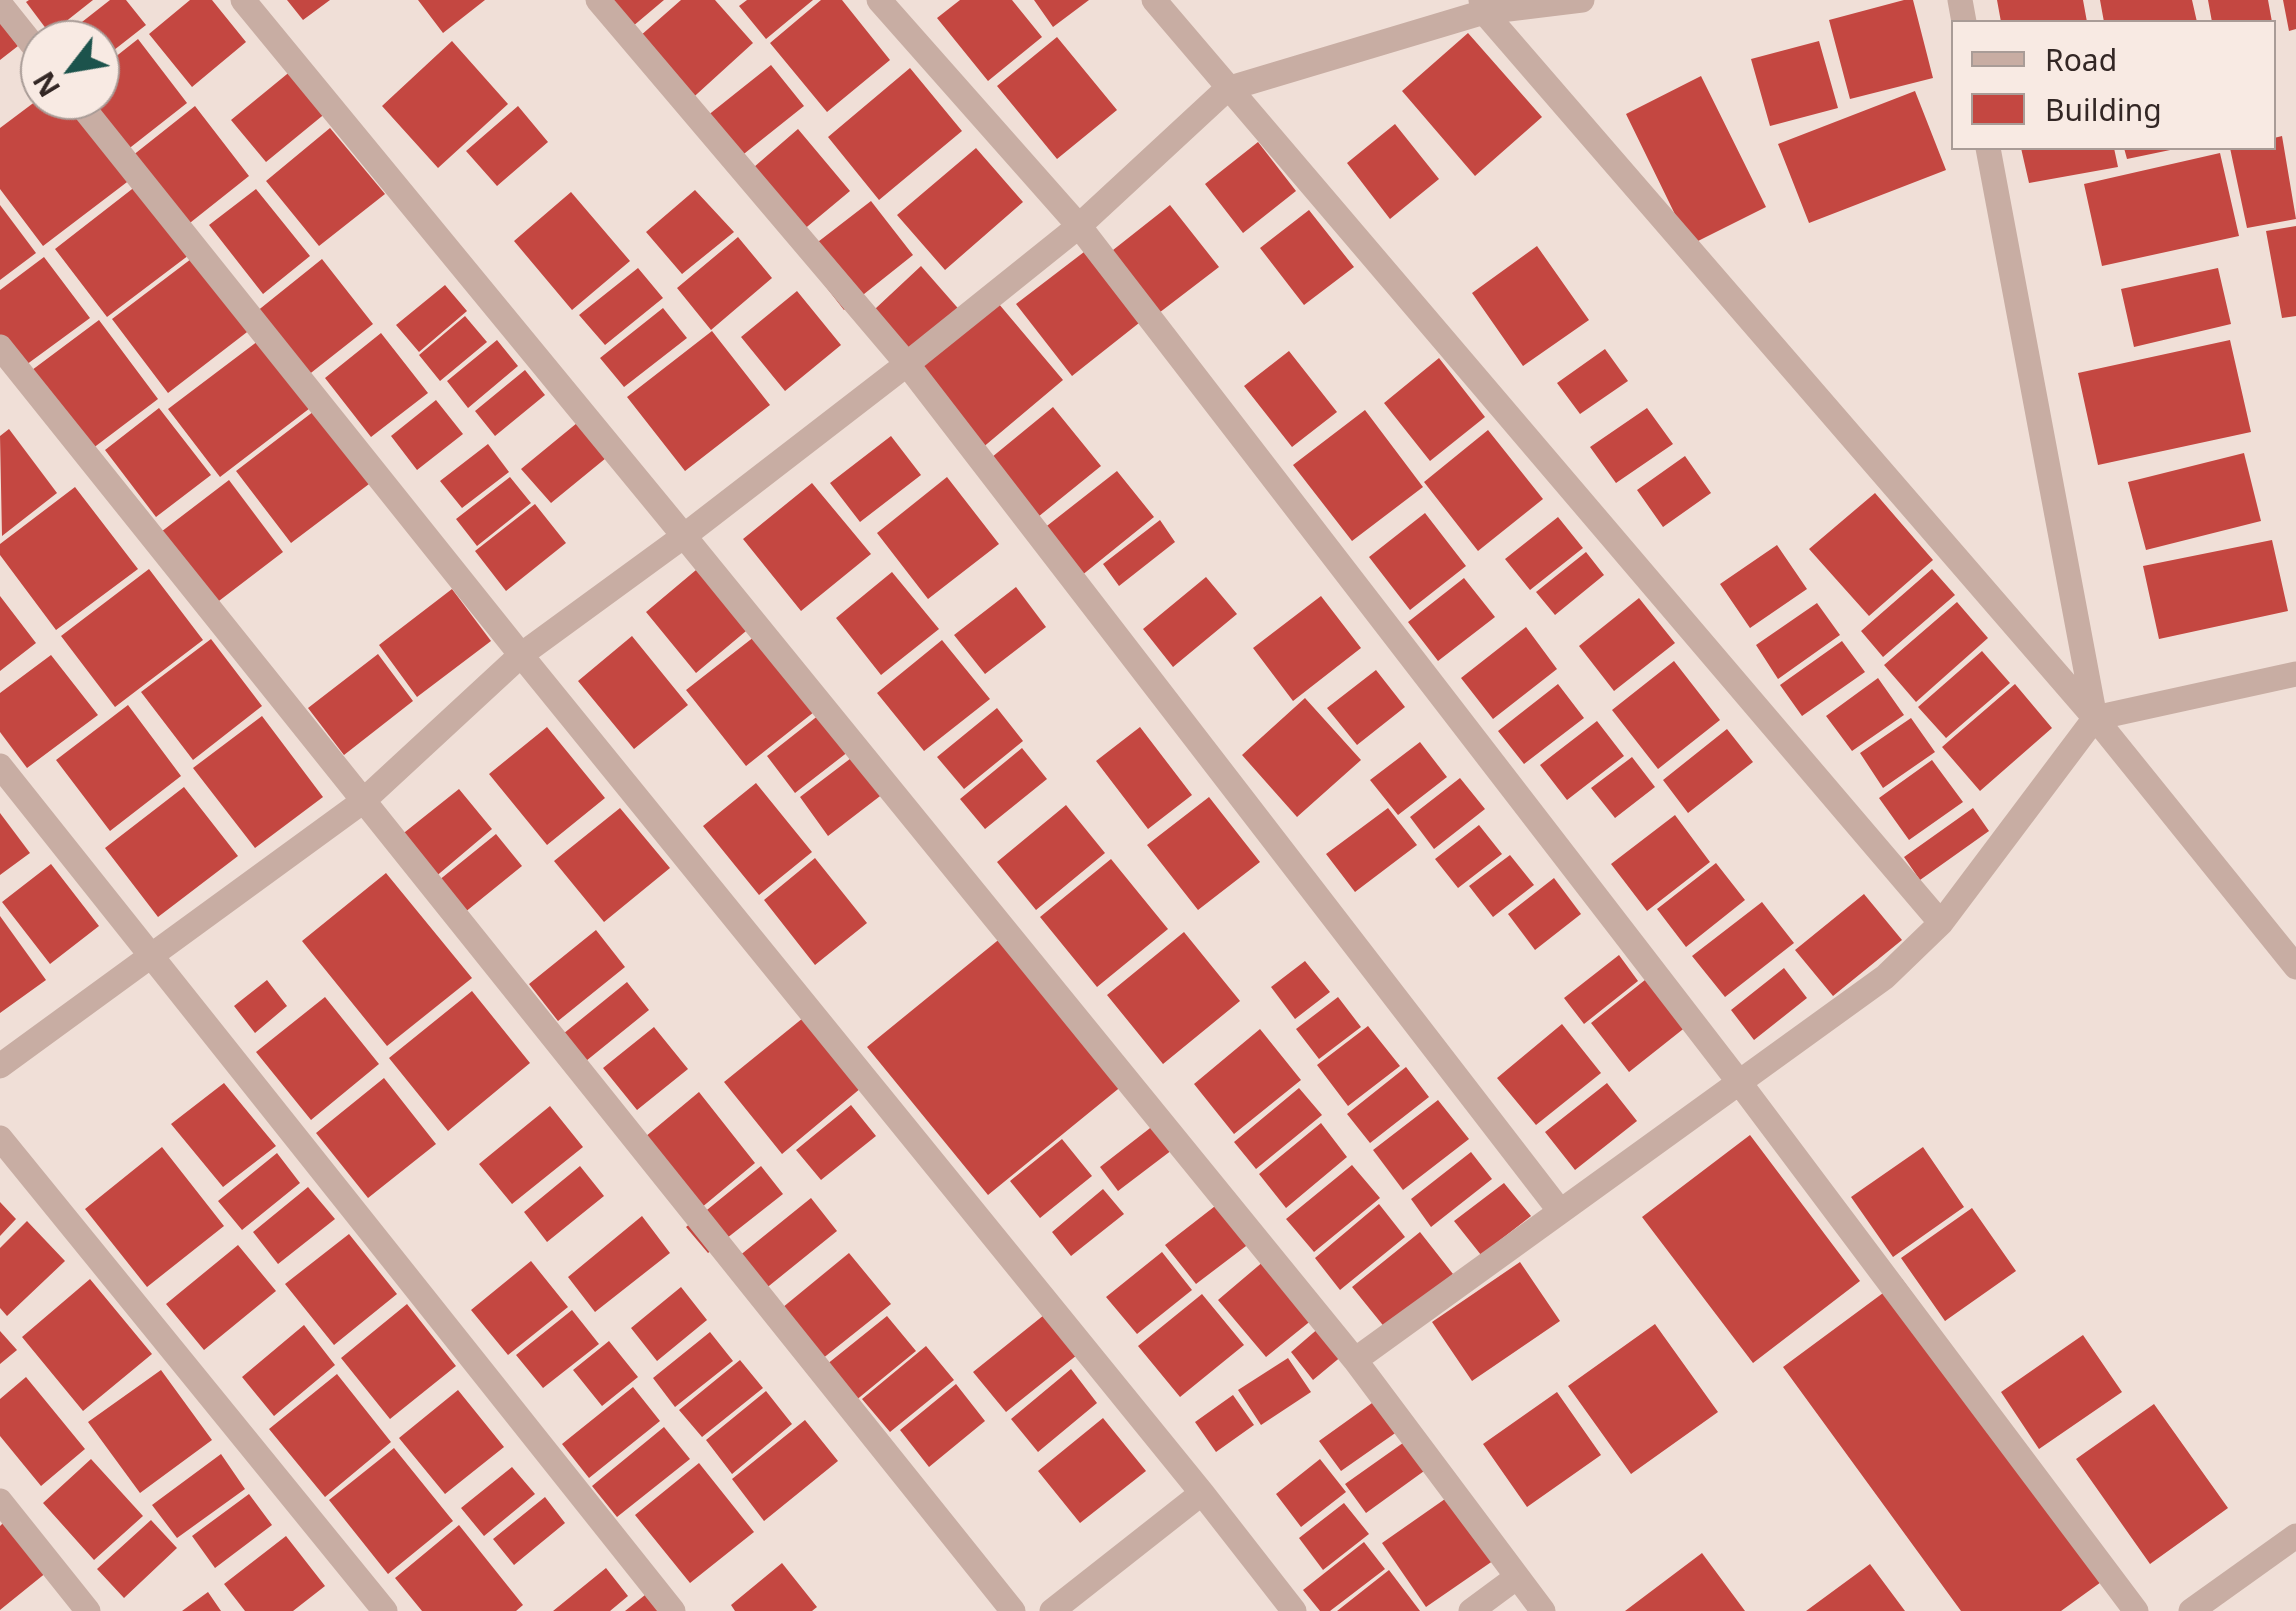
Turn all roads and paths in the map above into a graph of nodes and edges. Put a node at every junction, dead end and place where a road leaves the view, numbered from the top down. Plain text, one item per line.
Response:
1 (243, 0) edge
2 (598, 0) edge
3 (879, 0) edge
4 (1154, 0) edge
5 (1582, 0) edge
6 (0, 4) edge
7 (1482, 6) edge
8 (20, 29) edge
9 (1227, 88) junction
10 (93, 120) edge
11 (1988, 150) edge
12 (1079, 226) junction
13 (0, 347) edge
14 (907, 364) junction
15 (684, 536) junction
16 (521, 654) junction
17 (2296, 674) edge
18 (2095, 718) junction
19 (0, 766) edge
20 (362, 802) junction
21 (1941, 923) junction
22 (150, 958) junction
23 (2296, 966) edge
24 (0, 1066) edge
25 (1739, 1082) junction
26 (0, 1138) edge
27 (1560, 1211) junction
28 (1355, 1360) junction
29 (1202, 1493) junction
30 (0, 1502) edge
31 (2296, 1536) edge
32 (1518, 1577) junction
33 (88, 1611) edge
34 (385, 1611) edge
35 (673, 1611) edge
36 (1014, 1611) edge
37 (1052, 1611) edge
38 (1294, 1611) edge
39 (1471, 1611) edge
40 (1543, 1611) edge
41 (2136, 1611) edge
42 (2192, 1611) edge

1 - 15 street
2 - 14 street
3 - 12 street
4 - 9 street
5 - 7 street
6 - 8 street
7 - 9 street
7 - 18 street
9 - 12 street
9 - 21 street
10 - 16 street
11 - 18 street
12 - 14 street
12 - 25 street
13 - 20 street
14 - 15 street
14 - 27 street
15 - 16 street
15 - 28 street
16 - 20 street
16 - 29 street
17 - 18 street
18 - 21 street
18 - 23 street
19 - 22 street
20 - 22 street
20 - 36 street
21 - 25 street
22 - 24 street
22 - 35 street
25 - 27 street
25 - 41 street
26 - 34 street
27 - 28 street
28 - 32 street
29 - 37 street
29 - 38 street
30 - 33 street
31 - 42 street
32 - 39 street
32 - 40 street

